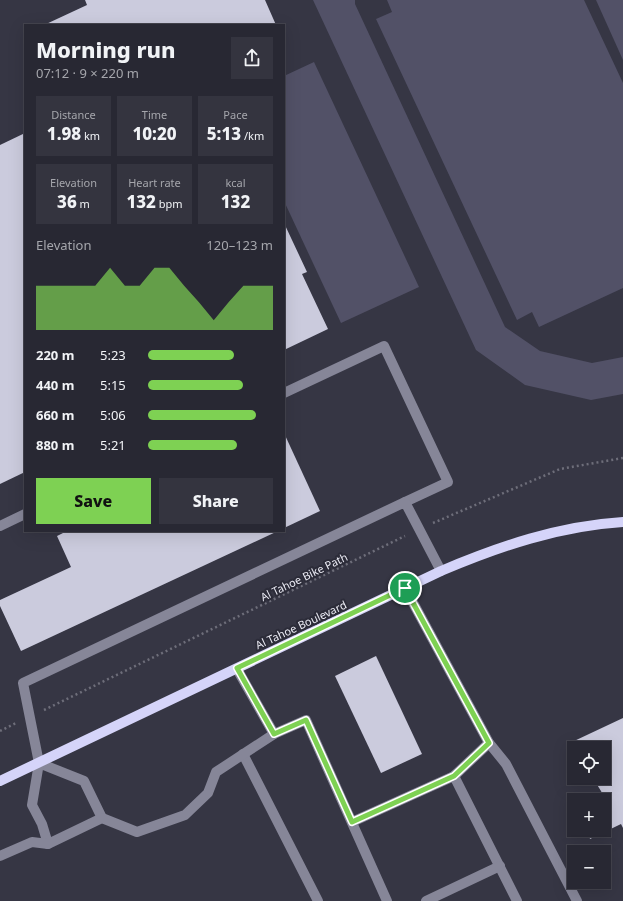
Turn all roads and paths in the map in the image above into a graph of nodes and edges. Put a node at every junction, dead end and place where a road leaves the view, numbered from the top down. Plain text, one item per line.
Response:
1 (285, 392) edge
2 (623, 458) edge
3 (405, 502) junction
4 (24, 514) edge
5 (623, 522) edge
6 (0, 526) edge
7 (419, 530) junction
8 (441, 571) junction
9 (405, 588) junction
10 (237, 668) junction
11 (30, 717) junction
12 (0, 731) edge
13 (274, 734) junction
14 (489, 743) junction
15 (243, 754) junction
16 (39, 763) junction
17 (454, 776) junction
18 (0, 781) edge
19 (102, 818) junction
20 (352, 822) junction
21 (48, 844) junction
22 (0, 856) edge
23 (500, 866) junction
24 (318, 901) edge
25 (387, 901) edge
26 (426, 901) edge
27 (517, 901) edge
28 (577, 901) edge

1 - 3 lane
2 - 7 path, Al Tahoe Bike Path
3 - 7 lane
3 - 11 lane
4 - 6 lane
5 - 8 main road, Al Tahoe Boulevard
7 - 8 lane
7 - 11 path, Al Tahoe Bike Path
8 - 9 main road, Al Tahoe Boulevard
9 - 10 main road, Al Tahoe Boulevard
9 - 14 lane
10 - 13 lane
10 - 16 main road, Al Tahoe Boulevard
11 - 12 path, Al Tahoe Bike Path
11 - 16 lane
13 - 15 lane
13 - 20 lane
14 - 17 lane
14 - 28 lane
15 - 19 lane
15 - 24 lane
16 - 18 main road, Al Tahoe Boulevard
16 - 19 lane
16 - 21 lane
17 - 20 lane
17 - 23 lane
19 - 21 lane
20 - 25 lane
21 - 22 lane
23 - 26 lane
23 - 27 lane

